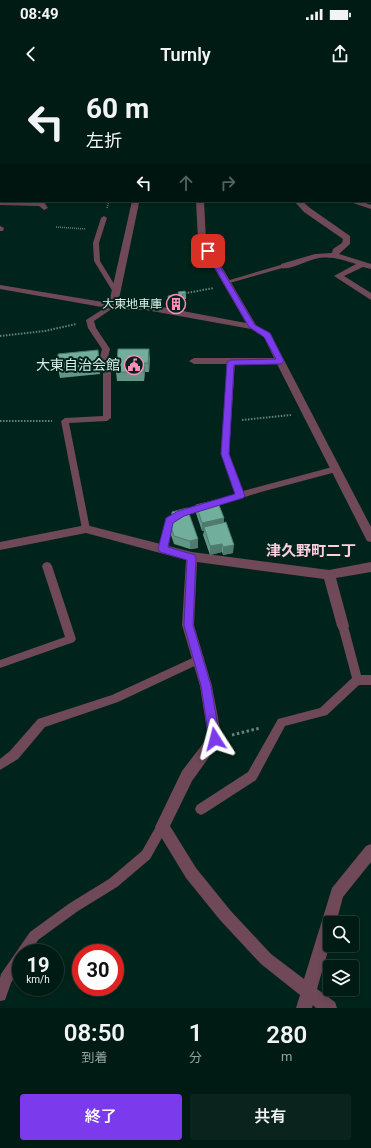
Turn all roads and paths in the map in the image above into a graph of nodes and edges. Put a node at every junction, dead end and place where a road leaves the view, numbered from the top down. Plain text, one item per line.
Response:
1 (200, 202) edge
2 (299, 202) edge
3 (354, 202) edge
4 (0, 203) edge
5 (135, 203) dead end
6 (44, 208) dead end
7 (371, 208) edge
8 (104, 218) dead end
9 (56, 227) dead end
10 (99, 230) junction
11 (335, 255) junction
12 (284, 266) joint
13 (367, 266) edge
14 (227, 284) junction
15 (0, 287) edge
16 (116, 292) junction
17 (371, 297) edge
18 (113, 306) junction
19 (146, 307) junction
20 (90, 320) junction
21 (253, 327) junction
22 (0, 336) edge
23 (194, 361) dead end
24 (281, 361) junction
25 (231, 362) junction
26 (307, 413) junction
27 (0, 421) edge
28 (65, 421) junction
29 (227, 421) junction
30 (336, 469) junction
31 (240, 496) junction
32 (86, 529) junction
33 (371, 538) edge
34 (0, 546) edge
35 (163, 549) junction
36 (192, 557) junction
37 (47, 566) dead end
38 (371, 567) edge
39 (329, 575) junction
40 (343, 626) joint
41 (199, 660) junction
42 (0, 664) edge
43 (357, 680) junction
44 (371, 680) edge
45 (282, 722) junction
46 (215, 739) junction
47 (0, 765) edge
48 (200, 809) dead end
49 (162, 827) junction
50 (371, 851) edge
51 (29, 944) edge
52 (12, 970) edge
53 (309, 992) junction
54 (0, 995) edge
55 (304, 1008) edge
56 (329, 1008) edge

1 - 14 street
2 - 11 street
3 - 7 street
4 - 6 street
5 - 16 street
8 - 10 lane
9 - 10 path
10 - 16 lane
11 - 12 street
11 - 13 street
12 - 14 lane
13 - 17 street
14 - 19 path
14 - 21 street
15 - 18 street
16 - 18 street
18 - 19 street
18 - 20 lane
19 - 21 street
20 - 22 path
20 - 28 lane
21 - 24 street
23 - 25 street
24 - 25 street
24 - 26 street
25 - 29 lane
26 - 29 path
26 - 30 street
27 - 28 path
28 - 32 lane
29 - 31 lane
30 - 31 lane
30 - 33 street
31 - 35 lane
32 - 34 street
32 - 35 street
35 - 36 street
36 - 39 street
36 - 41 street
37 - 42 lane
38 - 39 street
39 - 40 street
40 - 43 lane
41 - 46 street
41 - 47 lane
43 - 44 lane
43 - 45 lane
45 - 46 path
45 - 48 lane
46 - 49 street
49 - 51 lane
49 - 53 street
50 - 53 street
52 - 54 lane
53 - 55 street
53 - 56 street

